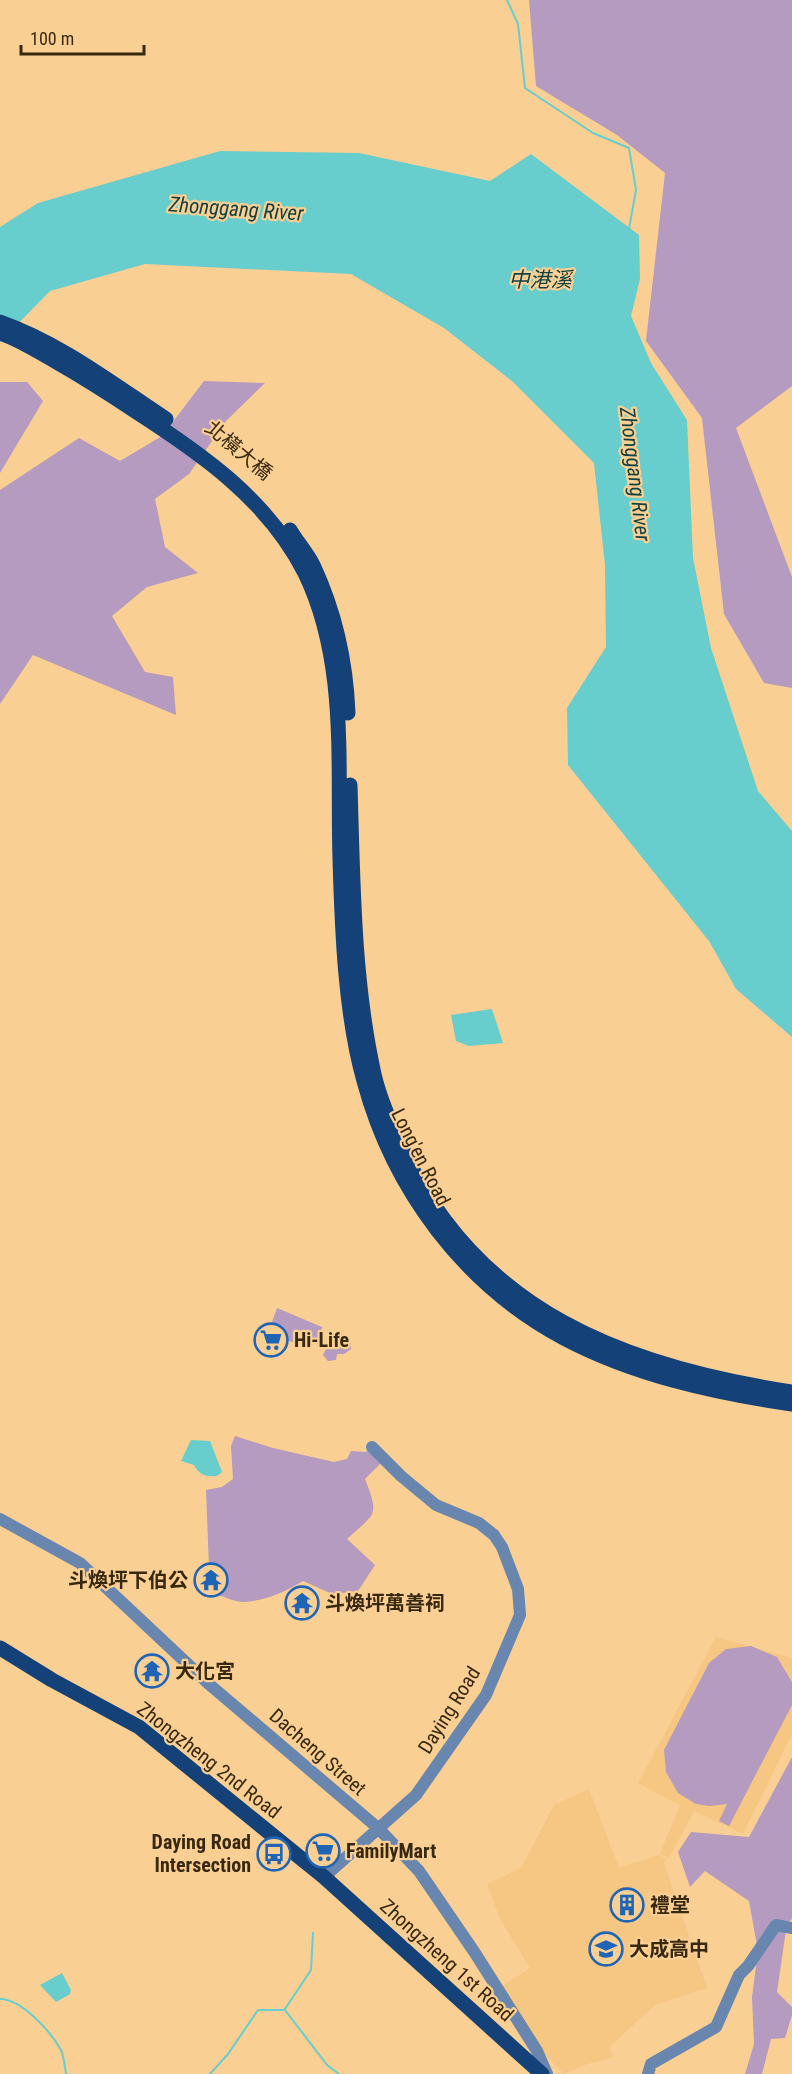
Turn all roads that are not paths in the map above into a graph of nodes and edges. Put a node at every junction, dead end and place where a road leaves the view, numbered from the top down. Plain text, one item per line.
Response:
1 (0, 322) edge
2 (0, 333) edge
3 (342, 697) junction
4 (357, 1016) junction
5 (792, 1392) edge
6 (792, 1404) edge
7 (372, 1447) dead end
8 (0, 1519) edge
9 (0, 1648) edge
10 (378, 1828) junction
11 (324, 1877) junction
12 (792, 1928) edge
13 (542, 2074) edge
14 (547, 2074) edge
15 (648, 2074) edge

1 - 3 main road, 北橫大橋
2 - 3 main road, 北橫大橋
3 - 4 main road, Long'en Road
4 - 5 main road, Long'en Road
4 - 6 main road, Long'en Road
7 - 10 street, Daying Road
8 - 10 street, Dacheng Street
9 - 11 main road, Zhongzheng 2nd Road
10 - 11 street, Daying Road
10 - 14 street, Dacheng Street
11 - 13 main road, Zhongzheng 1st Road
12 - 15 street

